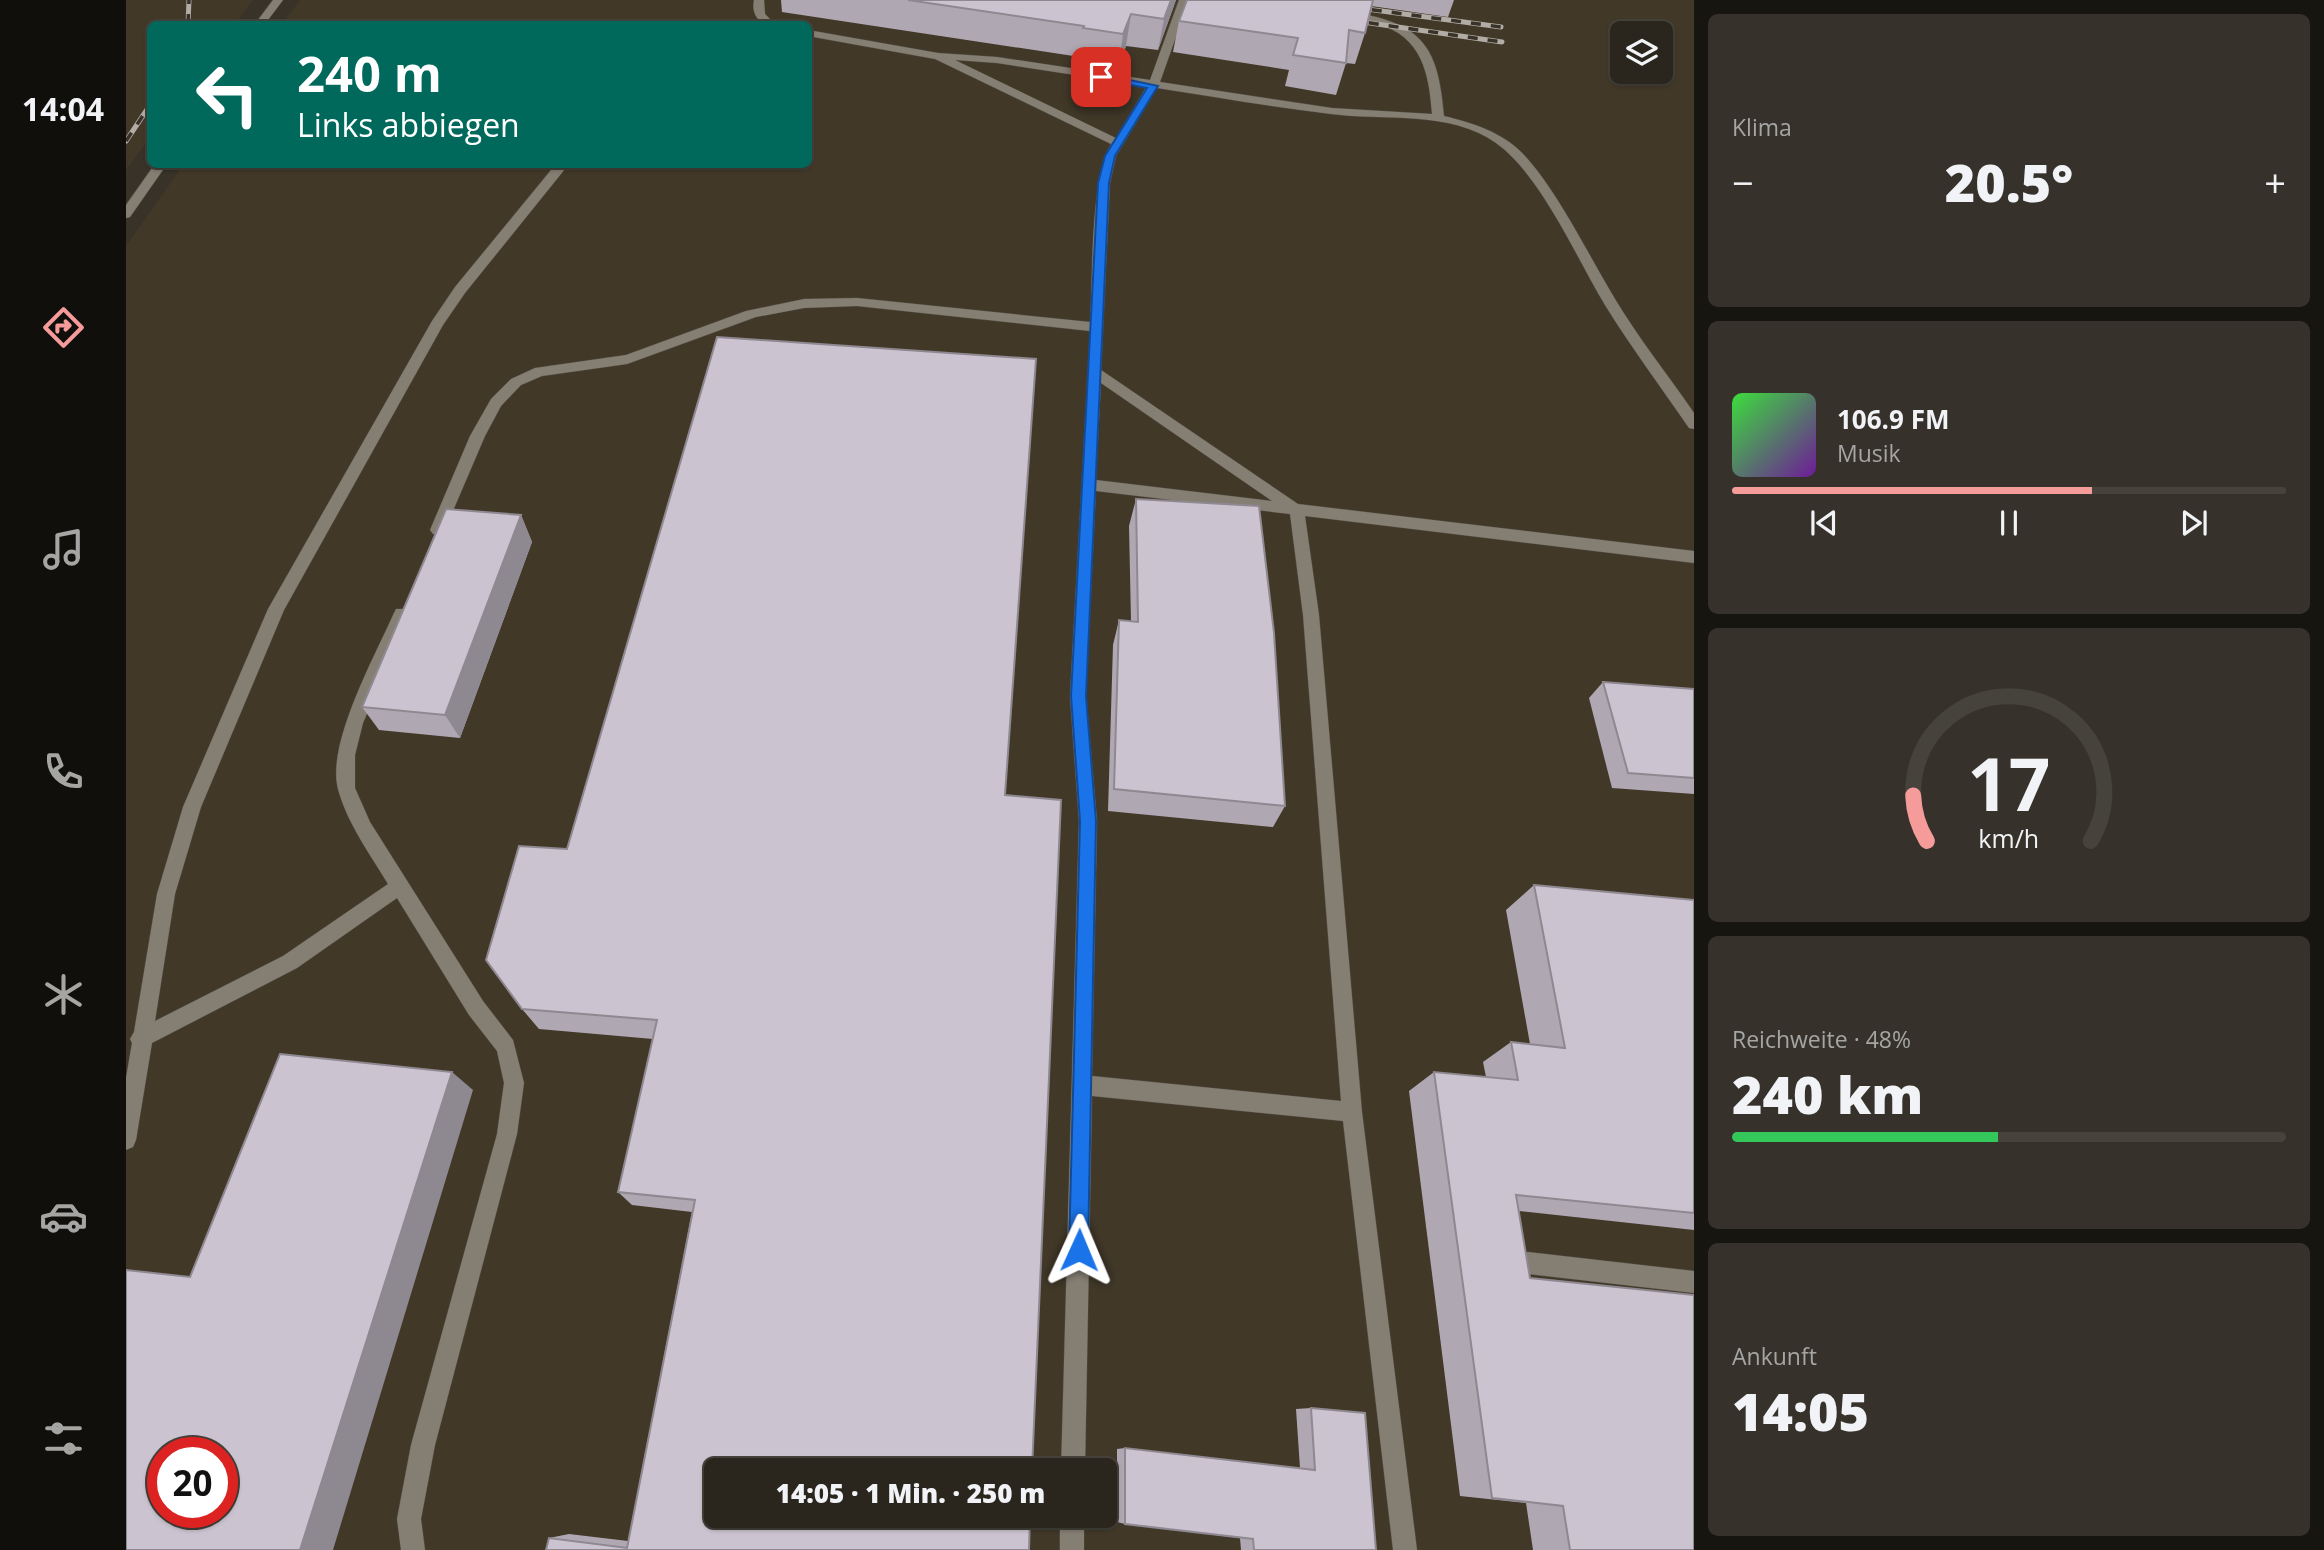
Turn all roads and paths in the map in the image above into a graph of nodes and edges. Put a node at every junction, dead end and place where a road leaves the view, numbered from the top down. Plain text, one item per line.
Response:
1 (278, 0) edge
2 (759, 0) edge
3 (1184, 0) edge
4 (1341, 13) edge
5 (262, 21) edge
6 (765, 21) edge
7 (812, 34) edge
8 (938, 56) junction
9 (1153, 86) junction
10 (1438, 118) junction
11 (1118, 142) junction
12 (158, 168) edge
13 (560, 168) edge
14 (126, 214) edge
15 (1097, 327) junction
16 (1095, 372) junction
17 (1694, 424) edge
18 (1089, 485) junction
19 (1297, 511) junction
20 (430, 548) edge
21 (1694, 557) edge
22 (408, 598) edge
23 (400, 886) junction
24 (140, 1039) junction
25 (1082, 1085) junction
26 (1352, 1112) junction
27 (126, 1140) edge
28 (1528, 1263) edge
29 (1694, 1282) edge
30 (1073, 1458) edge
31 (1072, 1528) edge
32 (413, 1550) edge
33 (1072, 1550) edge
34 (1405, 1550) edge

1 - 5 street
2 - 6 street
3 - 9 street
4 - 10 street
7 - 8 street
8 - 9 street
8 - 11 street
9 - 10 street
9 - 11 street
10 - 17 street
11 - 15 street
12 - 14 street
13 - 24 street
15 - 16 street
15 - 20 street
16 - 18 street
16 - 19 street
18 - 19 street
18 - 25 street
19 - 21 street
19 - 26 street
22 - 23 street
23 - 24 street
23 - 32 street
24 - 27 street
25 - 26 street
25 - 30 street
26 - 34 street
28 - 29 street
31 - 33 street

